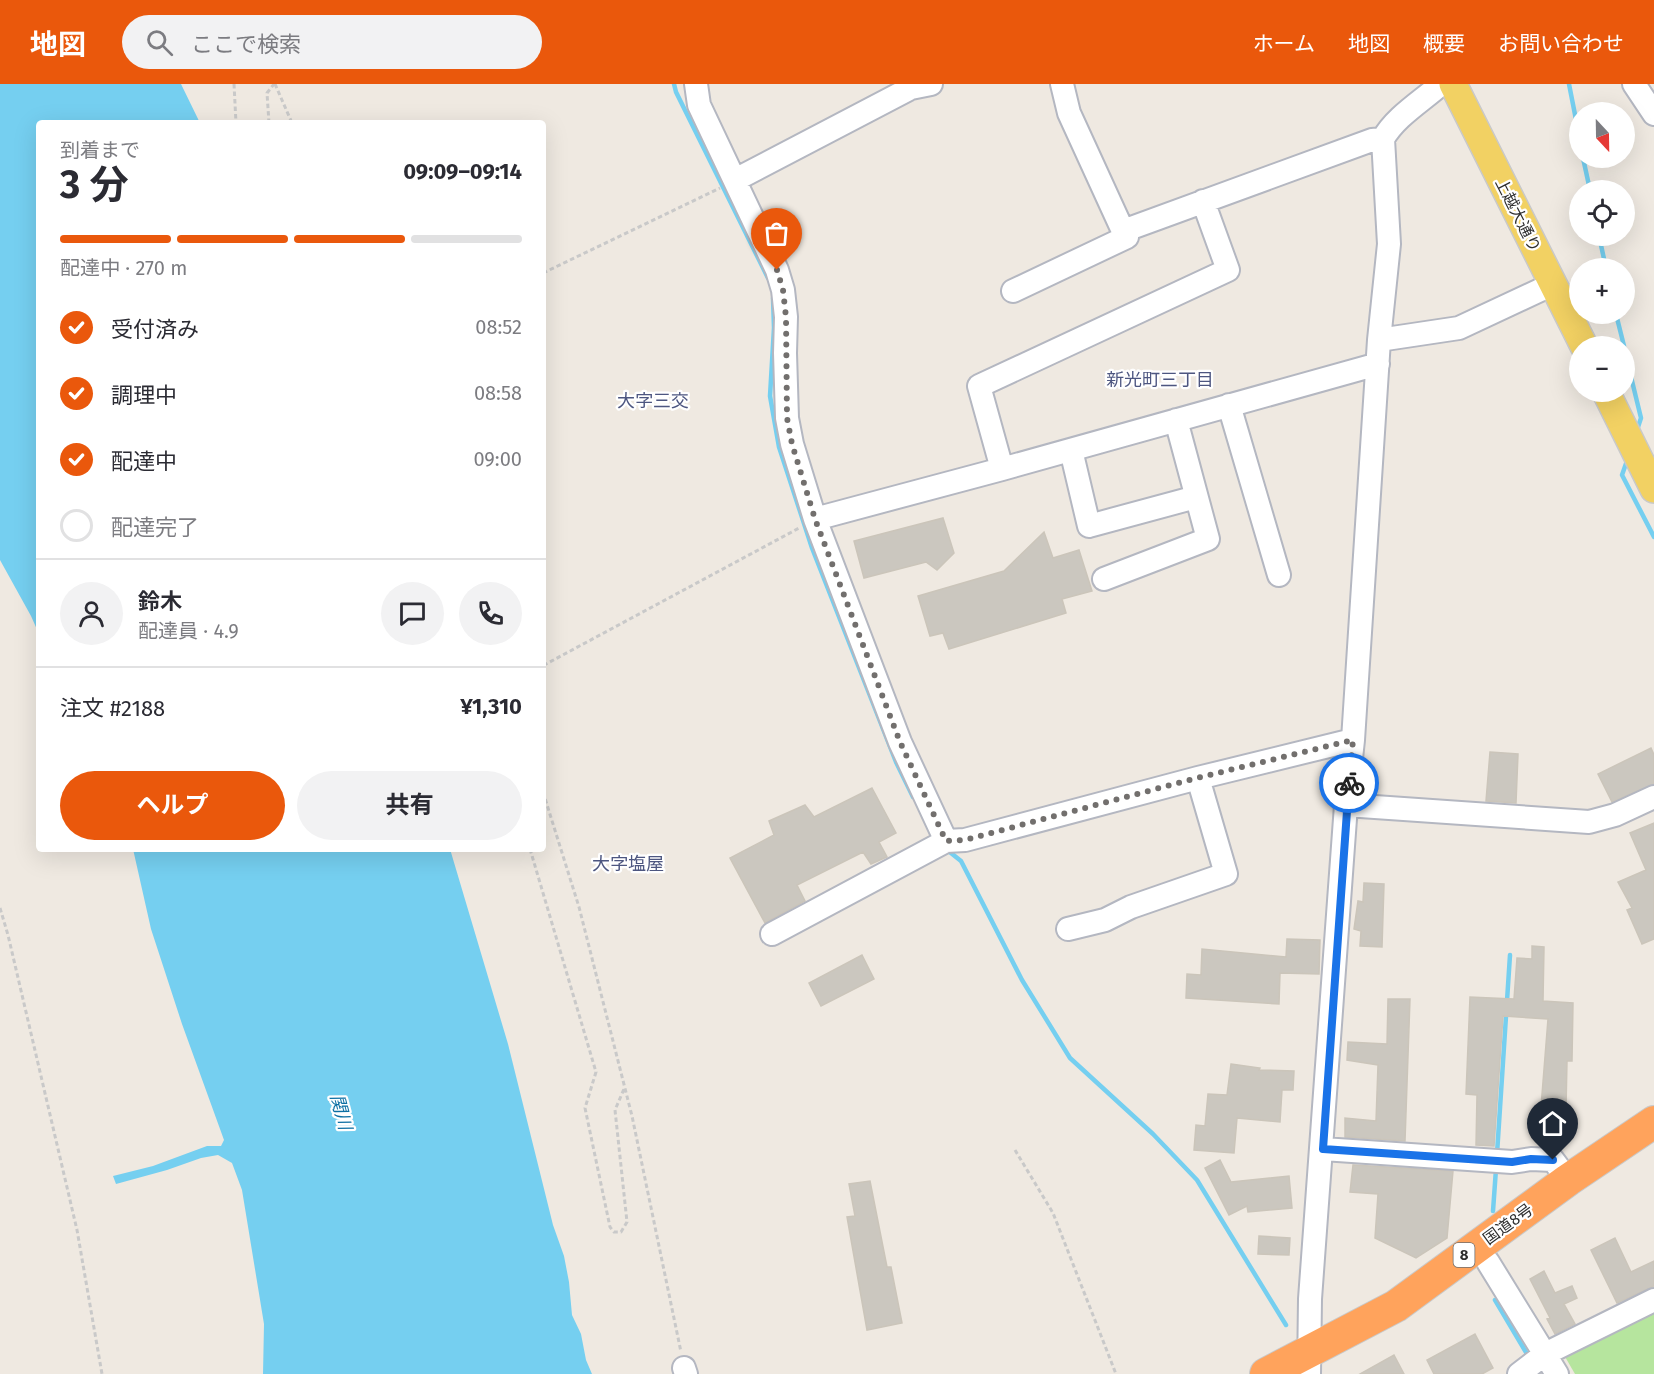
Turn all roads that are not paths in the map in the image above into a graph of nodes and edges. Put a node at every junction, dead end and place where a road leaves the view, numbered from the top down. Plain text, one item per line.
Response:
1 (696, 84) edge
2 (931, 84) edge
3 (1062, 84) edge
4 (1441, 84) edge
5 (1453, 84) edge
6 (1634, 84) edge
7 (1652, 107) edge
8 (1383, 139) junction
9 (735, 180) junction
10 (1203, 201) junction
11 (1123, 231) junction
12 (1552, 284) junction
13 (1013, 291) dead end
14 (1579, 336) edge
15 (1379, 340) junction
16 (1378, 364) junction
17 (1611, 402) edge
18 (1229, 405) junction
19 (1176, 420) junction
20 (1071, 450) junction
21 (1002, 470) junction
22 (1654, 489) edge
23 (1196, 497) junction
24 (815, 519) junction
25 (1279, 575) dead end
26 (1104, 579) dead end
27 (1353, 740) junction
28 (1197, 778) junction
29 (1654, 797) edge
30 (1346, 805) junction
31 (946, 841) junction
32 (1068, 929) dead end
33 (772, 934) dead end
34 (1654, 1122) edge
35 (1654, 1148) edge
36 (1323, 1149) junction
37 (1568, 1180) junction
38 (1488, 1262) junction
39 (1654, 1300) edge
40 (1545, 1354) junction
41 (1308, 1368) edge
42 (1266, 1374) edge
43 (1520, 1374) edge
44 (1557, 1374) edge

1 - 9 street
2 - 9 street
3 - 11 street
4 - 8 street
5 - 12 main road, 上越大通り
6 - 7 street
8 - 10 street
8 - 15 street
9 - 24 street
10 - 11 street
10 - 21 street
11 - 13 street
12 - 14 main road, 上越大通り
12 - 15 street
15 - 16 street
16 - 18 street
16 - 27 street
17 - 22 main road
18 - 19 street
18 - 25 street
19 - 20 street
19 - 23 street
20 - 21 street
20 - 23 street
21 - 24 street
23 - 26 street
24 - 31 street
27 - 28 street
27 - 30 street
28 - 31 street
28 - 32 street
29 - 30 street
30 - 36 street
31 - 33 street
34 - 37 highway, 国道8号 / 8
35 - 38 highway, 国道8号 / 8
36 - 37 street
36 - 41 street
37 - 41 highway, 国道8号 / 8
38 - 40 street
38 - 41 highway, 国道8号 / 8
39 - 40 street
40 - 43 street
40 - 44 street
41 - 42 highway, 国道8号 / 8

